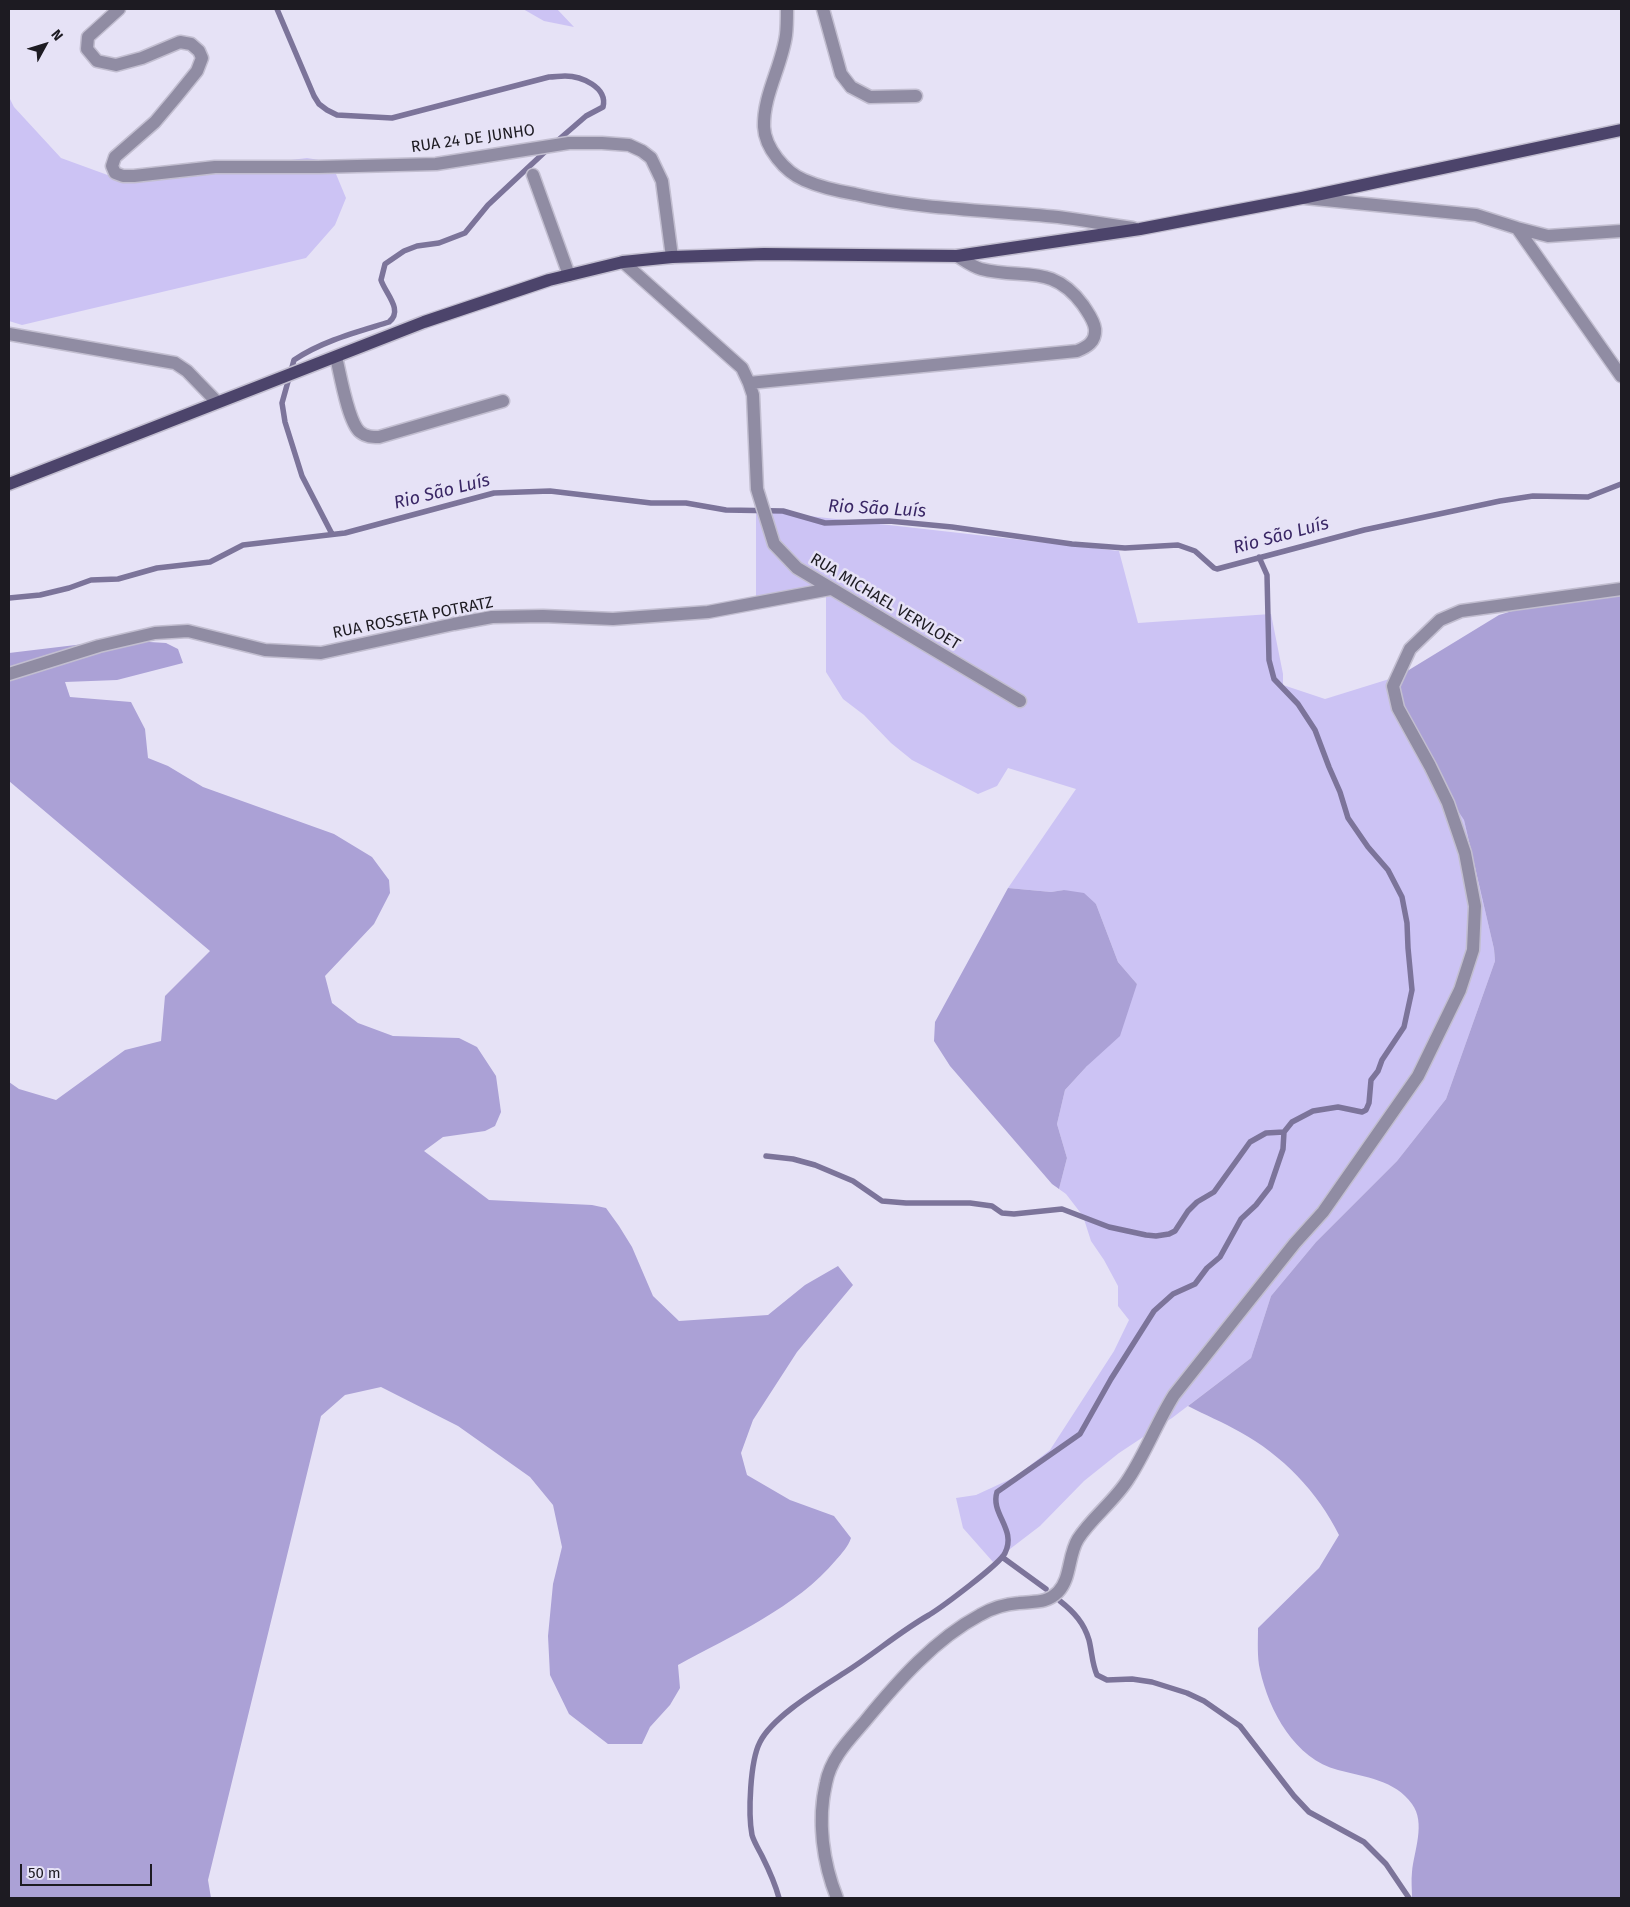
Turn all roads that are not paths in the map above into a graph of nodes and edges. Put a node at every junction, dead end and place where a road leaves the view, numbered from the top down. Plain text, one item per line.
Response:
1 (119, 9) edge
2 (787, 9) edge
3 (823, 9) edge
4 (916, 96) dead end
5 (1621, 130) edge
6 (533, 175) dead end
7 (1302, 198) junction
8 (1517, 228) junction
9 (1140, 229) junction
10 (1621, 231) edge
11 (957, 256) junction
12 (672, 257) junction
13 (623, 262) junction
14 (569, 275) junction
15 (9, 334) edge
16 (336, 357) junction
17 (1621, 376) edge
18 (749, 383) junction
19 (503, 401) dead end
20 (216, 402) junction
21 (9, 484) edge
22 (830, 588) junction
23 (1621, 589) edge
24 (9, 674) edge
25 (1020, 701) dead end
26 (837, 1898) edge

1 - 12 street, RUA 24 DE JUNHO
2 - 9 street
3 - 4 street
5 - 7 main road
6 - 14 street
7 - 8 street
7 - 9 main road
8 - 10 street
8 - 17 street
9 - 11 main road
11 - 12 main road
11 - 18 street
12 - 13 main road
13 - 14 main road
13 - 18 street, RUA MICHAEL VERVLOET
14 - 16 main road
15 - 20 street
16 - 19 street
16 - 20 main road
18 - 22 street, RUA MICHAEL VERVLOET
20 - 21 main road
22 - 24 street, RUA ROSSETA POTRATZ
22 - 25 street, RUA MICHAEL VERVLOET
23 - 26 street

